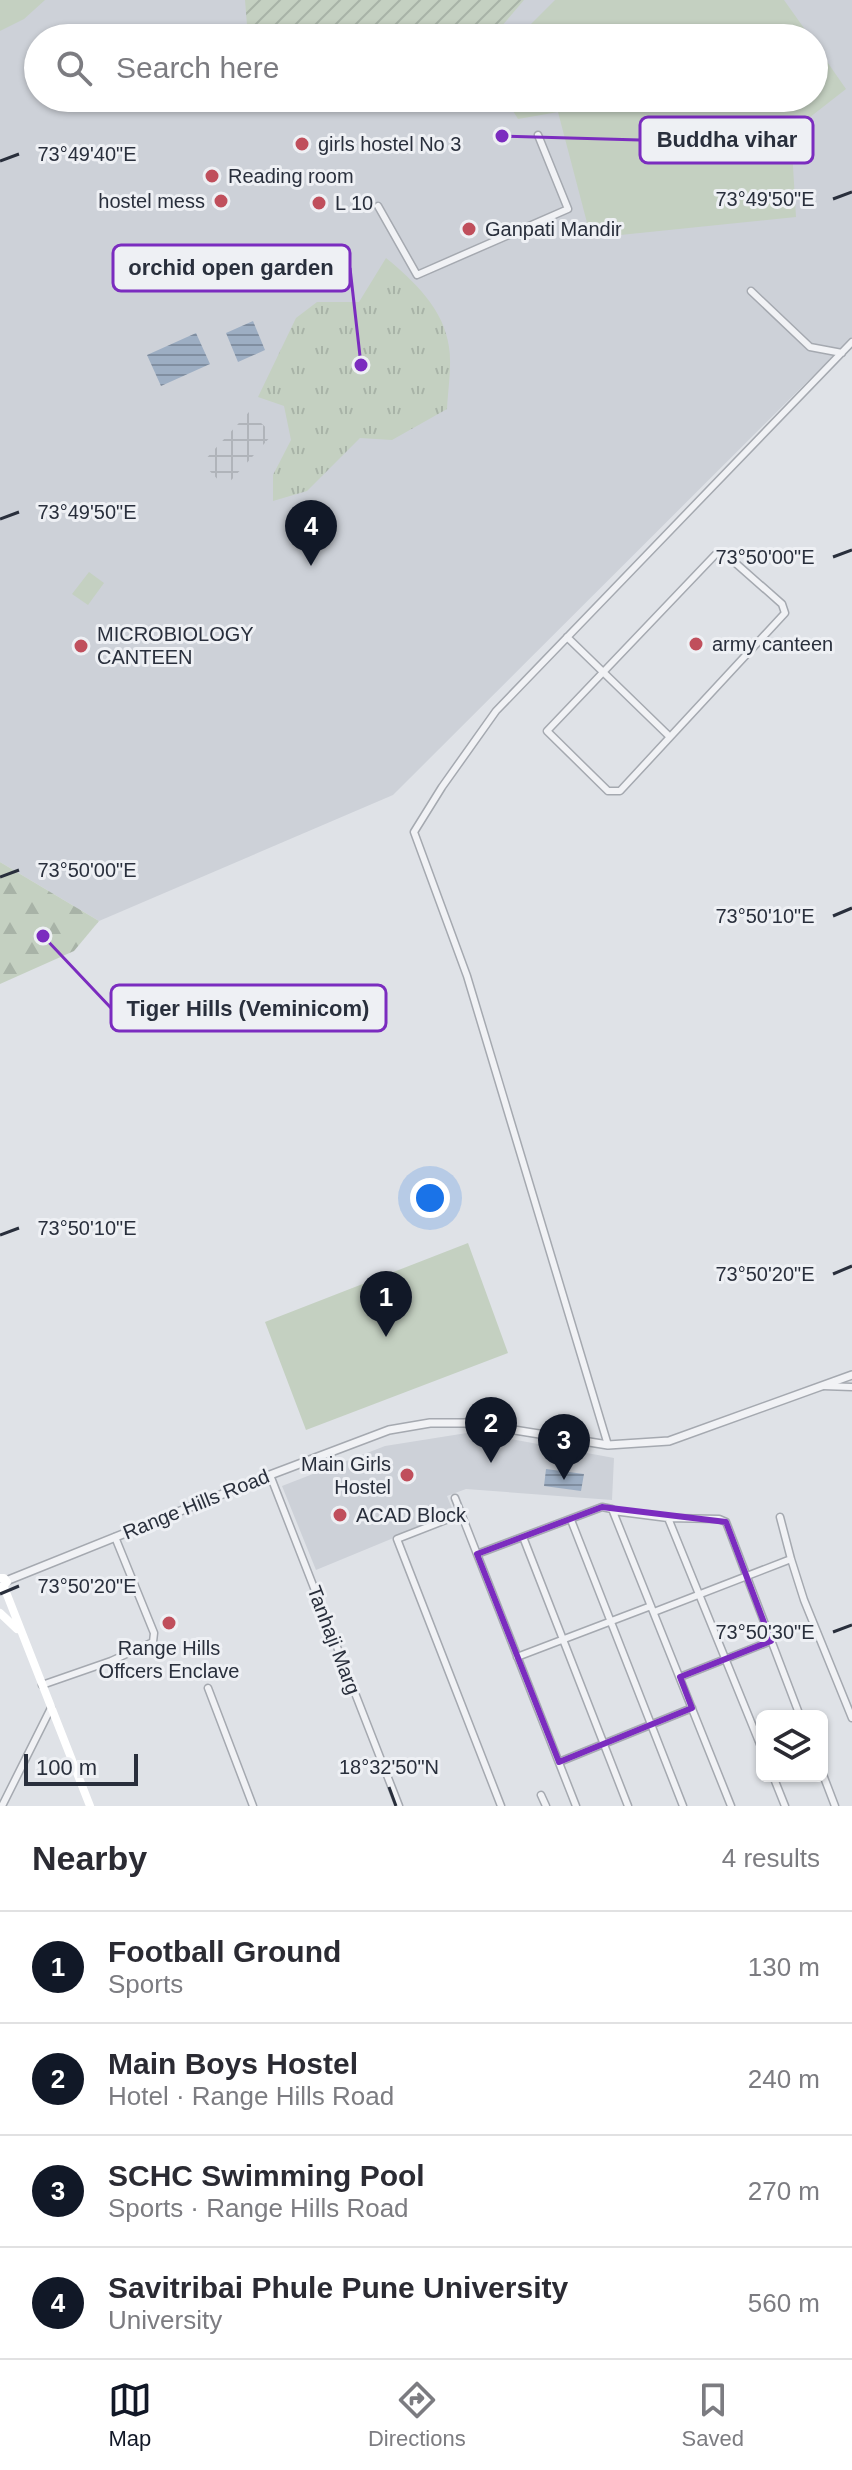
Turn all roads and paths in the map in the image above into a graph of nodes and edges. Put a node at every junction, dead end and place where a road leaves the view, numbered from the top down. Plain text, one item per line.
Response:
1 (538, 135) dead end
2 (378, 206) dead end
3 (751, 291) dead end
4 (852, 342) edge
5 (842, 353) junction
6 (567, 637) junction
7 (603, 672) junction
8 (670, 737) junction
9 (852, 1375) edge
10 (820, 1386) junction
11 (852, 1387) edge
12 (608, 1445) junction
13 (270, 1475) junction
14 (455, 1498) dead end
15 (613, 1511) junction
16 (461, 1514) junction
17 (780, 1517) dead end
18 (668, 1518) junction
19 (571, 1520) junction
20 (115, 1537) junction
21 (523, 1537) junction
22 (477, 1554) junction
23 (791, 1559) junction
24 (747, 1577) junction
25 (3, 1583) edge
26 (700, 1594) junction
27 (653, 1609) junction
28 (0, 1613) edge
29 (610, 1621) junction
30 (23, 1636) junction
31 (563, 1639) junction
32 (771, 1641) junction
33 (517, 1657) junction
34 (726, 1659) junction
35 (680, 1677) junction
36 (42, 1685) junction
37 (208, 1688) dead end
38 (51, 1708) junction
39 (692, 1708) junction
40 (798, 1710) edge
41 (852, 1718) edge
42 (651, 1725) junction
43 (756, 1734) edge
44 (604, 1744) junction
45 (559, 1762) junction
46 (775, 1782) edge
47 (826, 1782) edge
48 (541, 1795) dead end
49 (2, 1806) edge
50 (90, 1806) edge
51 (253, 1806) edge
52 (399, 1806) edge
53 (501, 1806) edge
54 (546, 1806) edge
55 (576, 1806) edge
56 (628, 1806) edge
57 (683, 1806) edge
58 (731, 1806) edge
59 (785, 1806) edge
60 (835, 1806) edge

1 - 2 street
3 - 5 street
4 - 5 street
5 - 6 street
6 - 7 street
6 - 12 street
7 - 8 street
7 - 8 street
7 - 8 street
9 - 10 street, Range Hills Road
10 - 11 street
10 - 12 street, Range Hills Road
12 - 13 street, Range Hills Road
13 - 20 street, Range Hills Road
13 - 52 street, Tanhaji Marg
14 - 16 street
15 - 18 street
15 - 19 street
15 - 27 street
16 - 22 street
16 - 53 street
17 - 23 street
18 - 24 street
18 - 26 street
19 - 21 street
19 - 29 street
20 - 25 street, Range Hills Road
20 - 36 street
21 - 22 street
21 - 31 street
22 - 33 street
23 - 24 street
23 - 41 street
24 - 26 street
24 - 32 street
25 - 30 main road
26 - 27 street
26 - 34 street
27 - 29 street
27 - 35 street
28 - 30 main road
29 - 31 street
29 - 42 street
30 - 36 main road
31 - 33 street
31 - 44 street
32 - 34 street
32 - 40 street
33 - 45 street
34 - 35 street
34 - 43 street
35 - 39 street
36 - 38 main road
37 - 51 street
38 - 49 street
38 - 50 main road
39 - 42 street
39 - 58 street
42 - 44 street
42 - 57 street
44 - 45 street
44 - 56 street
45 - 55 street
46 - 59 street
47 - 60 street
48 - 54 street

